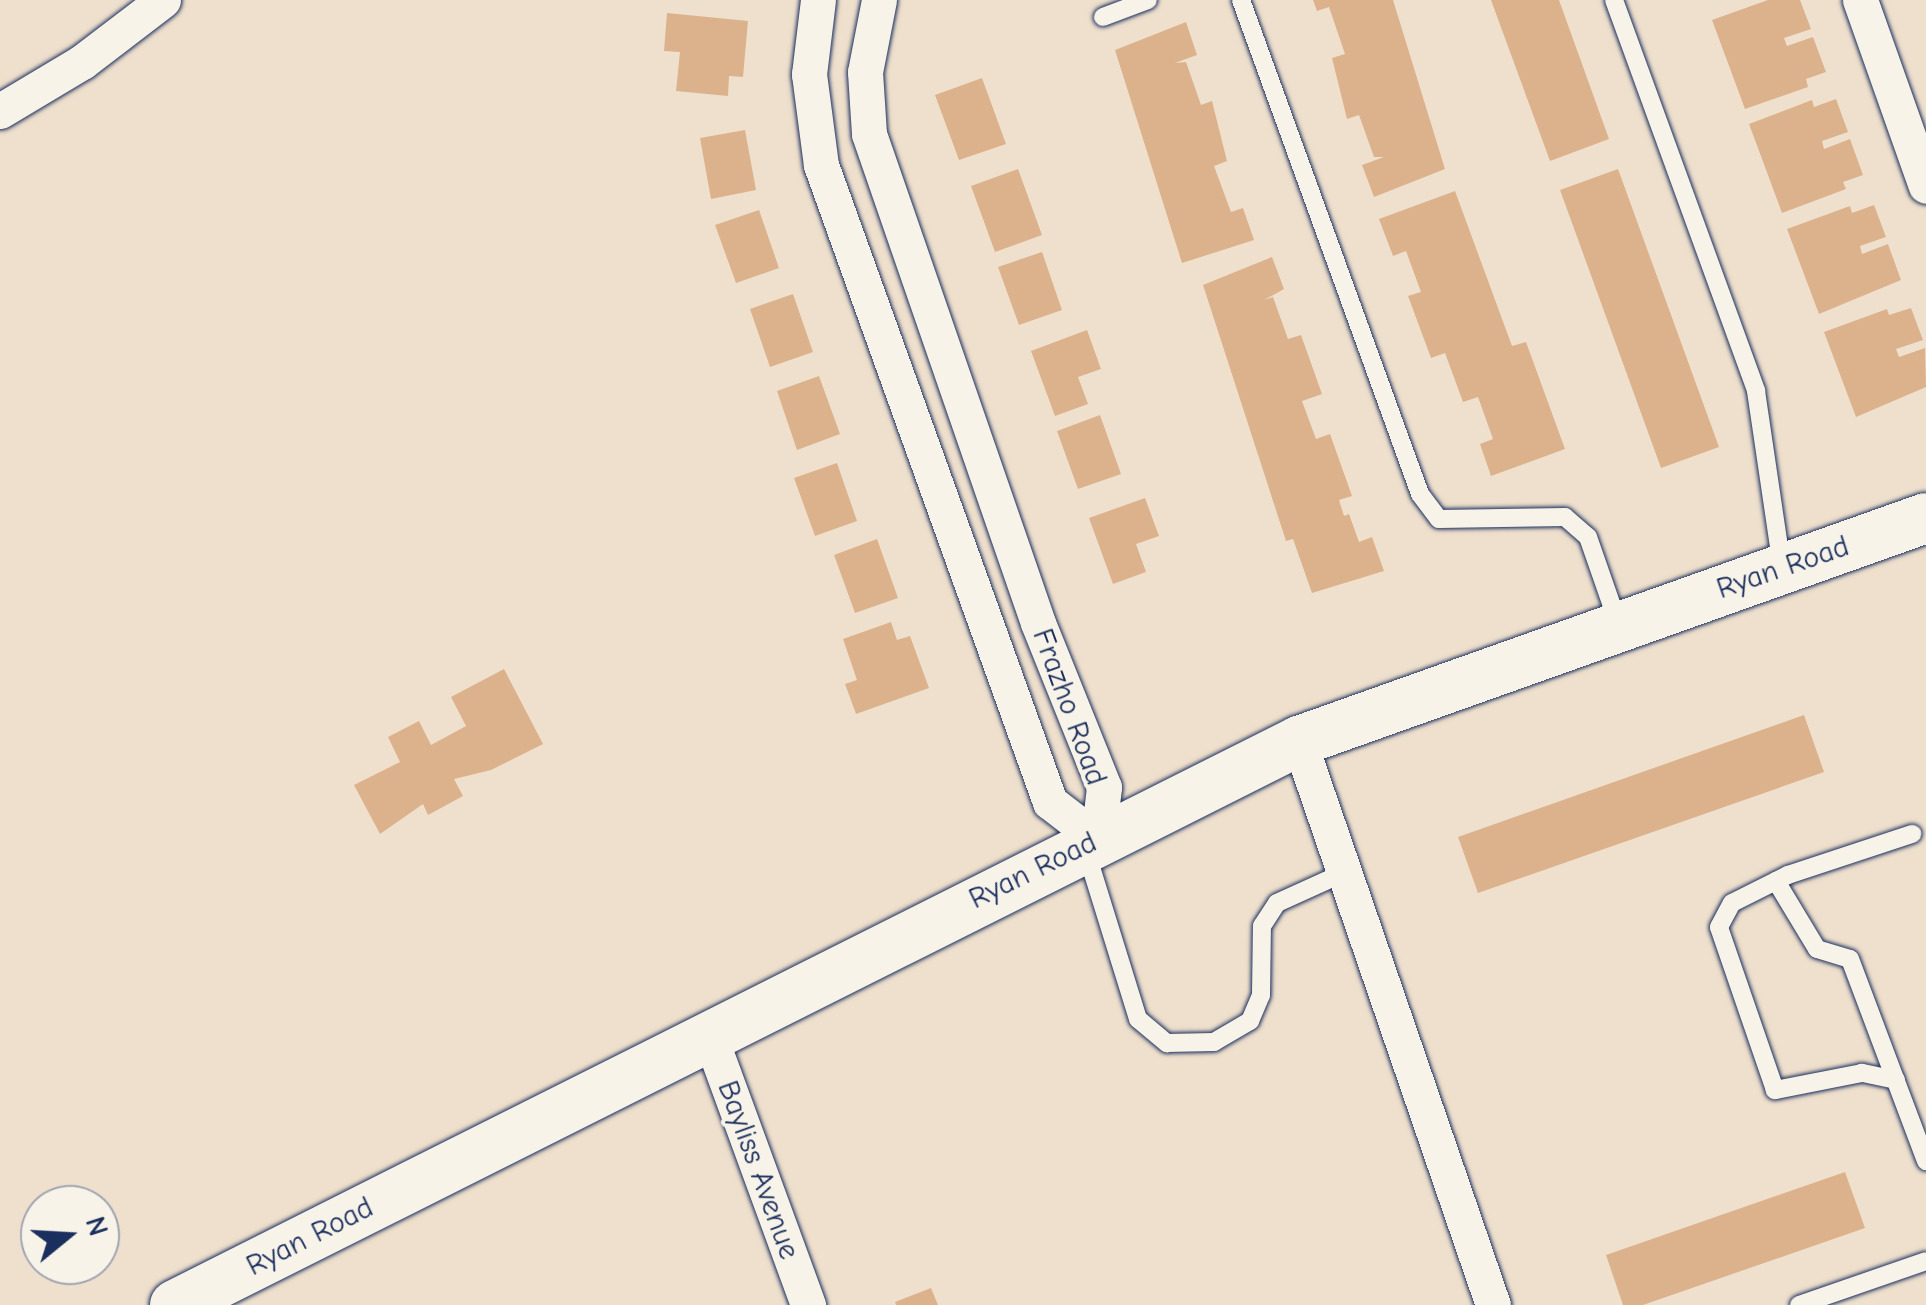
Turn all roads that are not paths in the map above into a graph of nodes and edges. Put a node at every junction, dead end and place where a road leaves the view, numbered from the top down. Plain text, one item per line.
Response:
1 (163, 0) edge
2 (818, 0) edge
3 (879, 0) edge
4 (1148, 0) edge
5 (1241, 0) edge
6 (1614, 0) edge
7 (1860, 0) edge
8 (1103, 17) dead end
9 (0, 112) edge
10 (1926, 186) edge
11 (1926, 518) edge
12 (1782, 568) junction
13 (1619, 626) junction
14 (1299, 741) junction
15 (1912, 834) dead end
16 (1091, 842) junction
17 (1343, 872) junction
18 (1776, 881) junction
19 (709, 1034) junction
20 (1896, 1080) junction
21 (1926, 1161) edge
22 (1926, 1261) edge
23 (174, 1305) edge
24 (808, 1305) edge
25 (1493, 1305) edge
26 (1798, 1305) edge

1 - 9 street
2 - 16 street, Frazho Road
3 - 16 street, Frazho Road
4 - 8 lane
5 - 13 lane
6 - 12 lane
7 - 10 street
11 - 12 main road, Ryan Road
12 - 13 main road, Ryan Road
13 - 14 main road, Ryan Road
14 - 16 main road, Ryan Road
14 - 17 street
15 - 18 lane
16 - 17 lane
16 - 19 main road, Ryan Road
17 - 25 street
18 - 20 lane
18 - 20 lane
19 - 23 main road, Ryan Road
19 - 24 street, Bayliss Avenue
20 - 21 lane
22 - 26 lane

